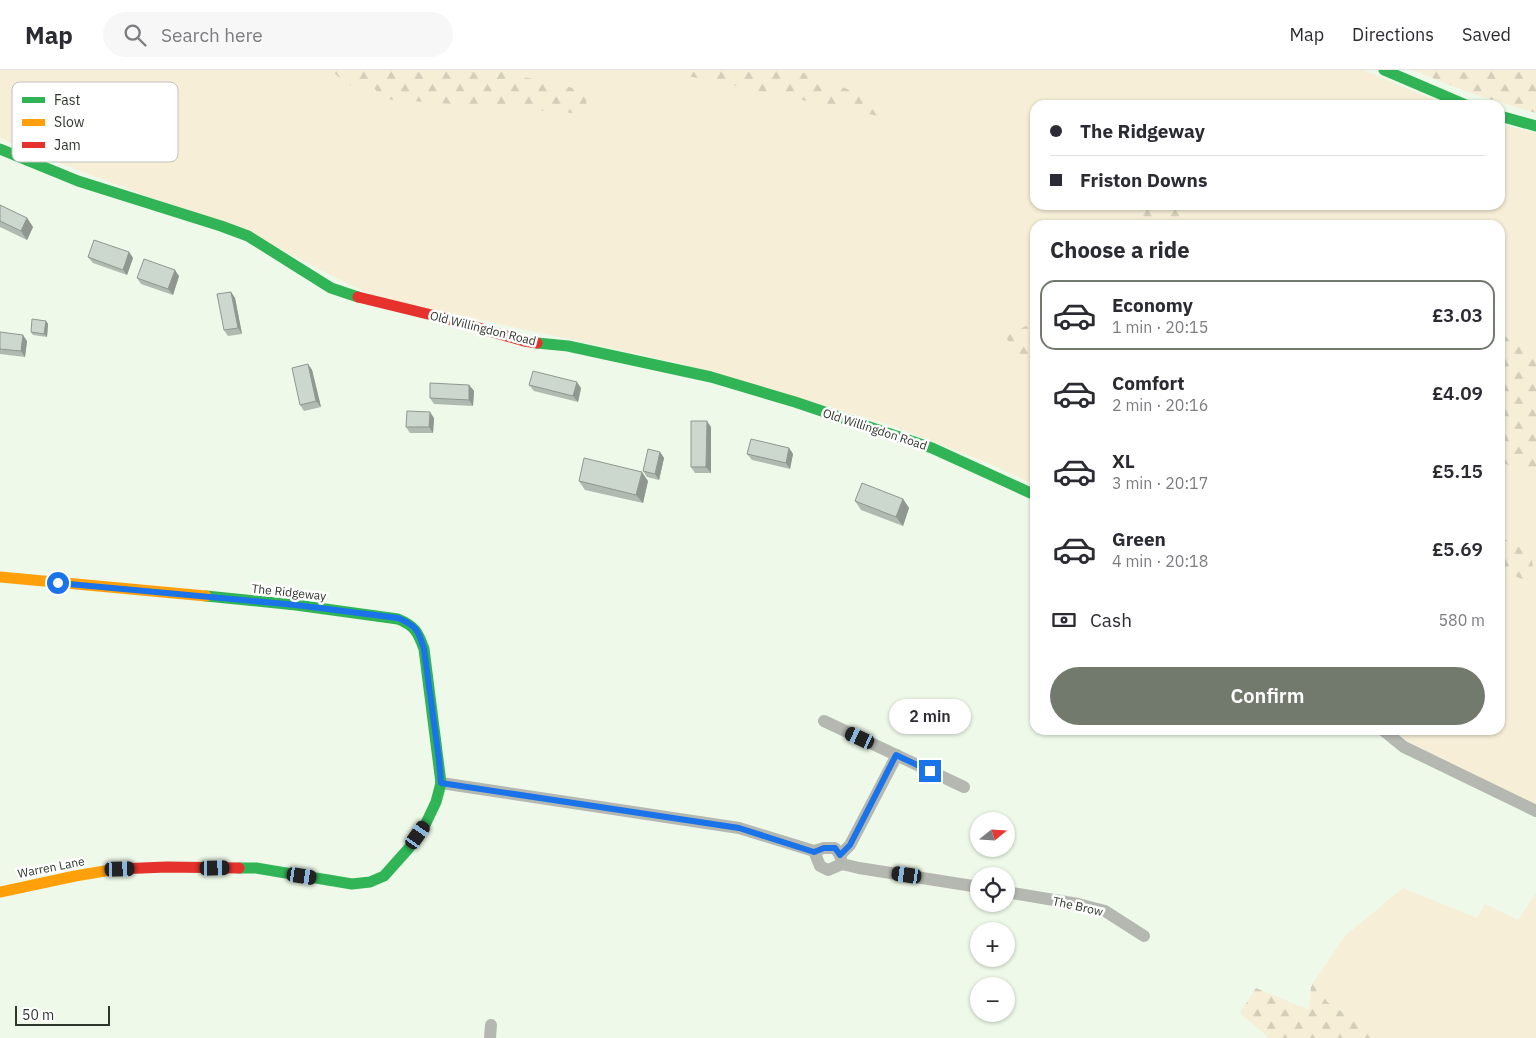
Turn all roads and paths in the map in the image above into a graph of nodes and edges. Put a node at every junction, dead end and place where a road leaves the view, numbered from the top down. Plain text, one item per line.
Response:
1 (1384, 70) edge
2 (1454, 100) edge
3 (1505, 117) edge
4 (1536, 126) edge
5 (0, 149) edge
6 (12, 154) edge
7 (32, 162) edge
8 (1030, 493) edge
9 (0, 578) edge
10 (824, 721) dead end
11 (1389, 735) edge
12 (896, 755) junction
13 (441, 783) junction
14 (964, 787) dead end
15 (1536, 811) edge
16 (814, 852) junction
17 (841, 860) junction
18 (970, 885) edge
19 (0, 892) edge
20 (1015, 894) edge
21 (1144, 936) dead end

1 - 2 street
3 - 4 street
5 - 6 street, Old Willingdon Road
7 - 8 street, Old Willingdon Road
9 - 13 street, The Ridgeway
10 - 12 street
11 - 15 street
12 - 14 street
12 - 17 street
13 - 16 street
13 - 19 street, Warren Lane
16 - 17 street
16 - 17 street
17 - 18 street
20 - 21 street, The Brow

